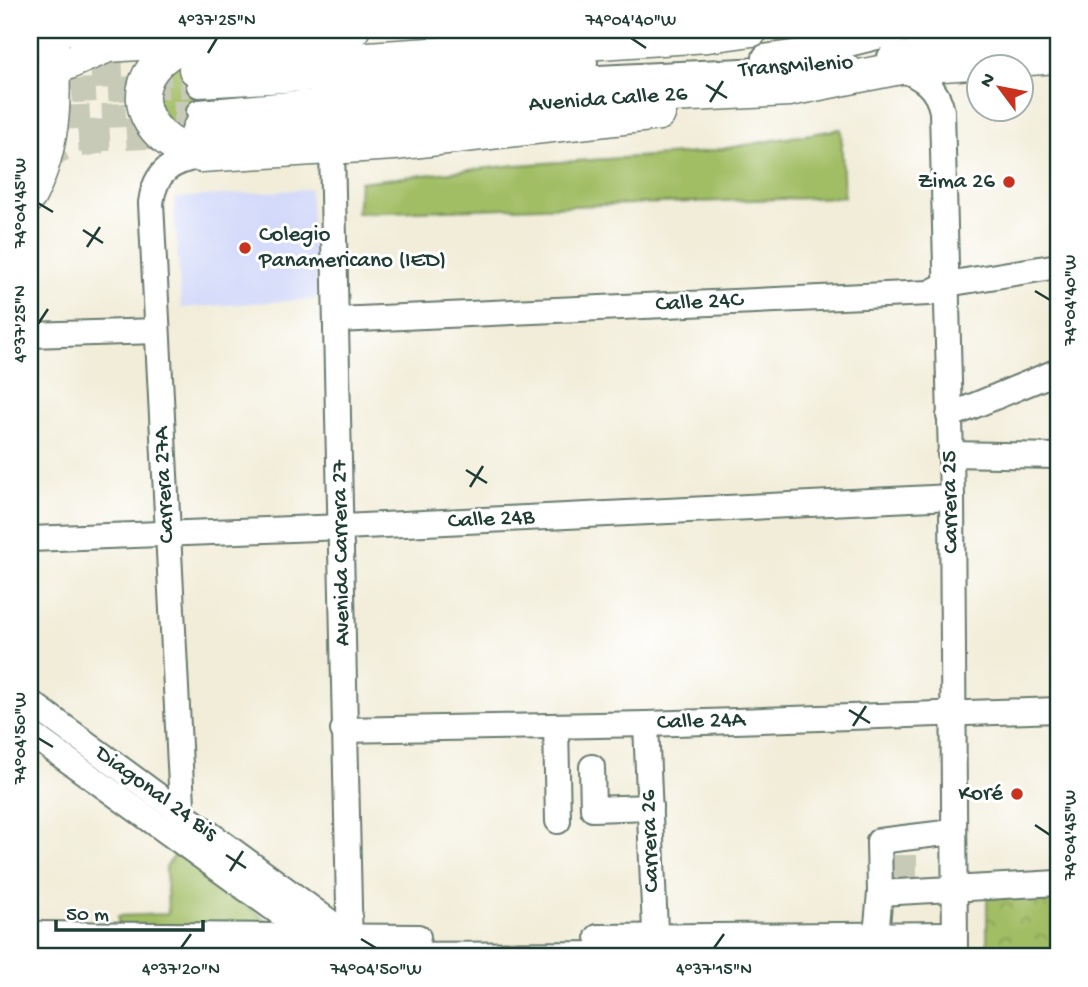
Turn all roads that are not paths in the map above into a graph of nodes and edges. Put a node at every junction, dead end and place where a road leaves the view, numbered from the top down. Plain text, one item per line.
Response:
1 (52, 30) edge
2 (76, 30) edge
3 (326, 30) edge
4 (353, 30) edge
5 (752, 30) edge
6 (905, 30) edge
7 (1055, 30) edge
8 (108, 46) junction
9 (1058, 57) edge
10 (195, 65) junction
11 (900, 68) junction
12 (55, 69) junction
13 (30, 88) edge
14 (789, 90) junction
15 (199, 132) junction
16 (332, 149) junction
17 (30, 196) edge
18 (1058, 266) edge
19 (947, 284) junction
20 (337, 320) junction
21 (157, 331) junction
22 (30, 335) edge
23 (1058, 370) edge
24 (949, 416) junction
25 (950, 454) junction
26 (1058, 456) edge
27 (952, 497) junction
28 (343, 527) junction
29 (168, 533) junction
30 (30, 539) edge
31 (30, 702) edge
32 (1058, 710) edge
33 (951, 712) junction
34 (646, 724) junction
35 (556, 726) junction
36 (343, 730) junction
37 (30, 733) edge
38 (592, 767) dead end
39 (650, 807) junction
40 (182, 812) junction
41 (558, 821) dead end
42 (953, 832) junction
43 (184, 843) junction
44 (900, 871) junction
45 (1058, 883) edge
46 (954, 887) junction
47 (30, 934) edge
48 (309, 934) junction
49 (876, 935) junction
50 (955, 948) edge
51 (656, 949) edge
52 (346, 950) edge
53 (30, 956) edge

1 - 12 main road
2 - 8 main road
3 - 4 main road
3 - 10 main road
5 - 10 main road
6 - 10 street, TransMilenio
7 - 15 street, TransMilenio
8 - 10 main road
8 - 12 main road
9 - 11 main road, Avenida Calle 26
10 - 15 main road
11 - 14 main road, Avenida Calle 26
11 - 19 street, Carrera 25
12 - 13 main road
12 - 17 main road
14 - 15 main road, Avenida Calle 26
14 - 16 main road
15 - 16 main road
15 - 21 street, Carrera 27A
16 - 20 street, Avenida Carrera 27
18 - 19 street, Calle 24C
19 - 20 street, Calle 24C
19 - 24 street, Carrera 25
20 - 28 street, Avenida Carrera 27
21 - 22 street
21 - 29 street, Carrera 27A
23 - 24 street
24 - 25 street, Carrera 25
25 - 26 street
25 - 27 street, Carrera 25
27 - 28 street, Calle 24B
27 - 33 street, Carrera 25
28 - 29 street, Calle 24B
28 - 36 street, Avenida Carrera 27
29 - 30 street, Calle 24B
29 - 40 street, Carrera 27A
31 - 40 street, Diagonal 24 Bis
32 - 33 street, Calle 24A
33 - 34 street, Calle 24A
33 - 42 street, Carrera 25
34 - 35 street, Calle 24A
34 - 39 street, Carrera 26
35 - 36 street, Calle 24A
35 - 41 street
36 - 52 street, Avenida Carrera 27
37 - 43 street, Diagonal 24 Bis
38 - 39 street
39 - 51 street, Carrera 26
40 - 43 street, Carrera 27A
40 - 52 street, Diagonal 24 Bis
42 - 44 street
42 - 46 street, Carrera 25
43 - 48 street, Diagonal 24 Bis
44 - 46 street
44 - 49 street
45 - 46 street
46 - 50 street, Carrera 25
47 - 48 street
48 - 52 street
49 - 50 street
49 - 51 street
50 - 51 street
51 - 52 street
52 - 53 street

